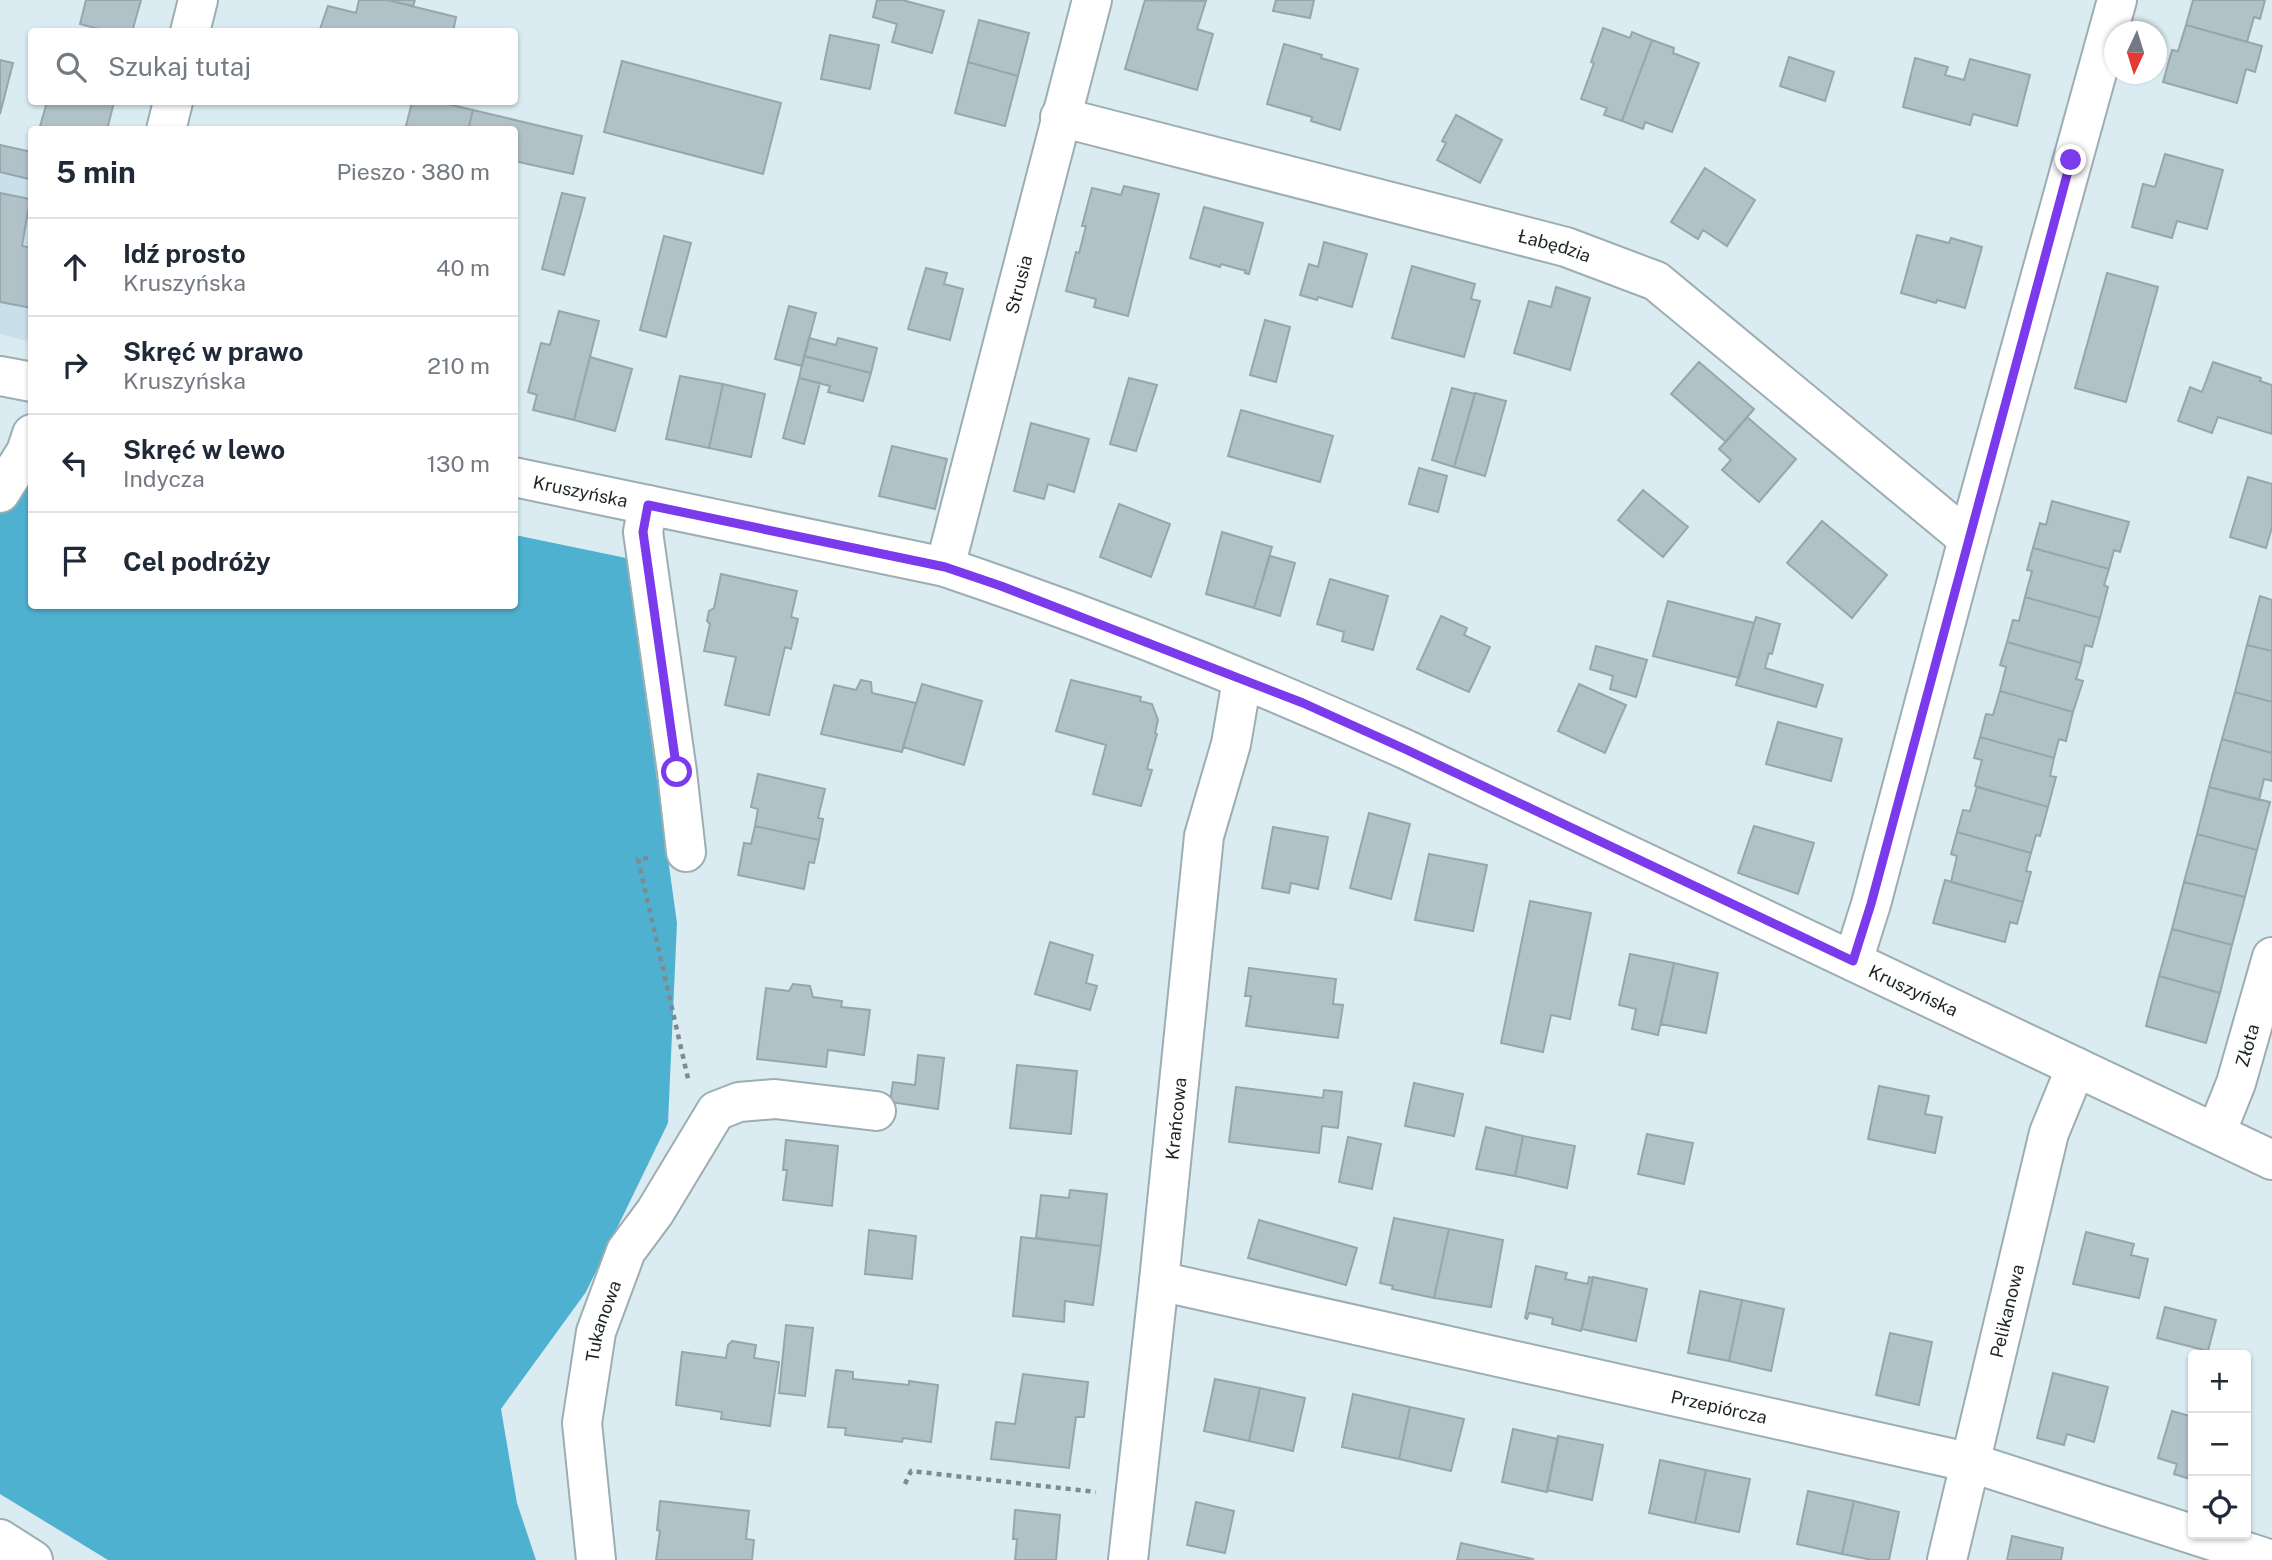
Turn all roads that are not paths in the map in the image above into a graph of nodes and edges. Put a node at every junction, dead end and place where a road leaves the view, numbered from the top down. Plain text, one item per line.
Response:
1 (198, 0) edge
2 (1092, 0) edge
3 (2117, 0) edge
4 (191, 28) edge
5 (172, 105) edge
6 (1060, 117) junction
7 (167, 126) edge
8 (0, 376) edge
9 (28, 381) edge
10 (28, 446) edge
11 (518, 478) edge
12 (0, 494) edge
13 (648, 505) junction
14 (1968, 539) junction
15 (945, 567) junction
16 (1242, 680) junction
17 (686, 852) road end
18 (2272, 957) edge
19 (1853, 961) junction
20 (2076, 1067) junction
21 (876, 1111) dead end
22 (2216, 1133) junction
23 (2272, 1160) edge
24 (1159, 1281) junction
25 (1972, 1462) junction
26 (0, 1539) edge
27 (33, 1560) edge
28 (596, 1560) edge
29 (1128, 1560) edge
30 (1948, 1560) edge
31 (2272, 1560) edge

1 - 4 street
2 - 6 street, Strusia
3 - 14 street
5 - 7 street
6 - 14 street, Łabędzia
6 - 15 street, Strusia
8 - 9 street
10 - 12 street
11 - 13 street, Kruszyńska
13 - 15 street, Kruszyńska
13 - 17 street, Kruszyńska
14 - 19 street
15 - 16 street, Kruszyńska
16 - 19 street, Kruszyńska
16 - 24 street, Krańcowa
18 - 22 street, Złota
19 - 20 street, Kruszyńska
20 - 22 street, Kruszyńska
20 - 25 street, Pelikanowa
21 - 28 street, Tukanowa
22 - 23 street, Kruszyńska
24 - 25 street, Przepiórcza
24 - 29 street, Krańcowa
25 - 30 street, Pelikanowa
25 - 31 street, Przepiórcza
26 - 27 street

